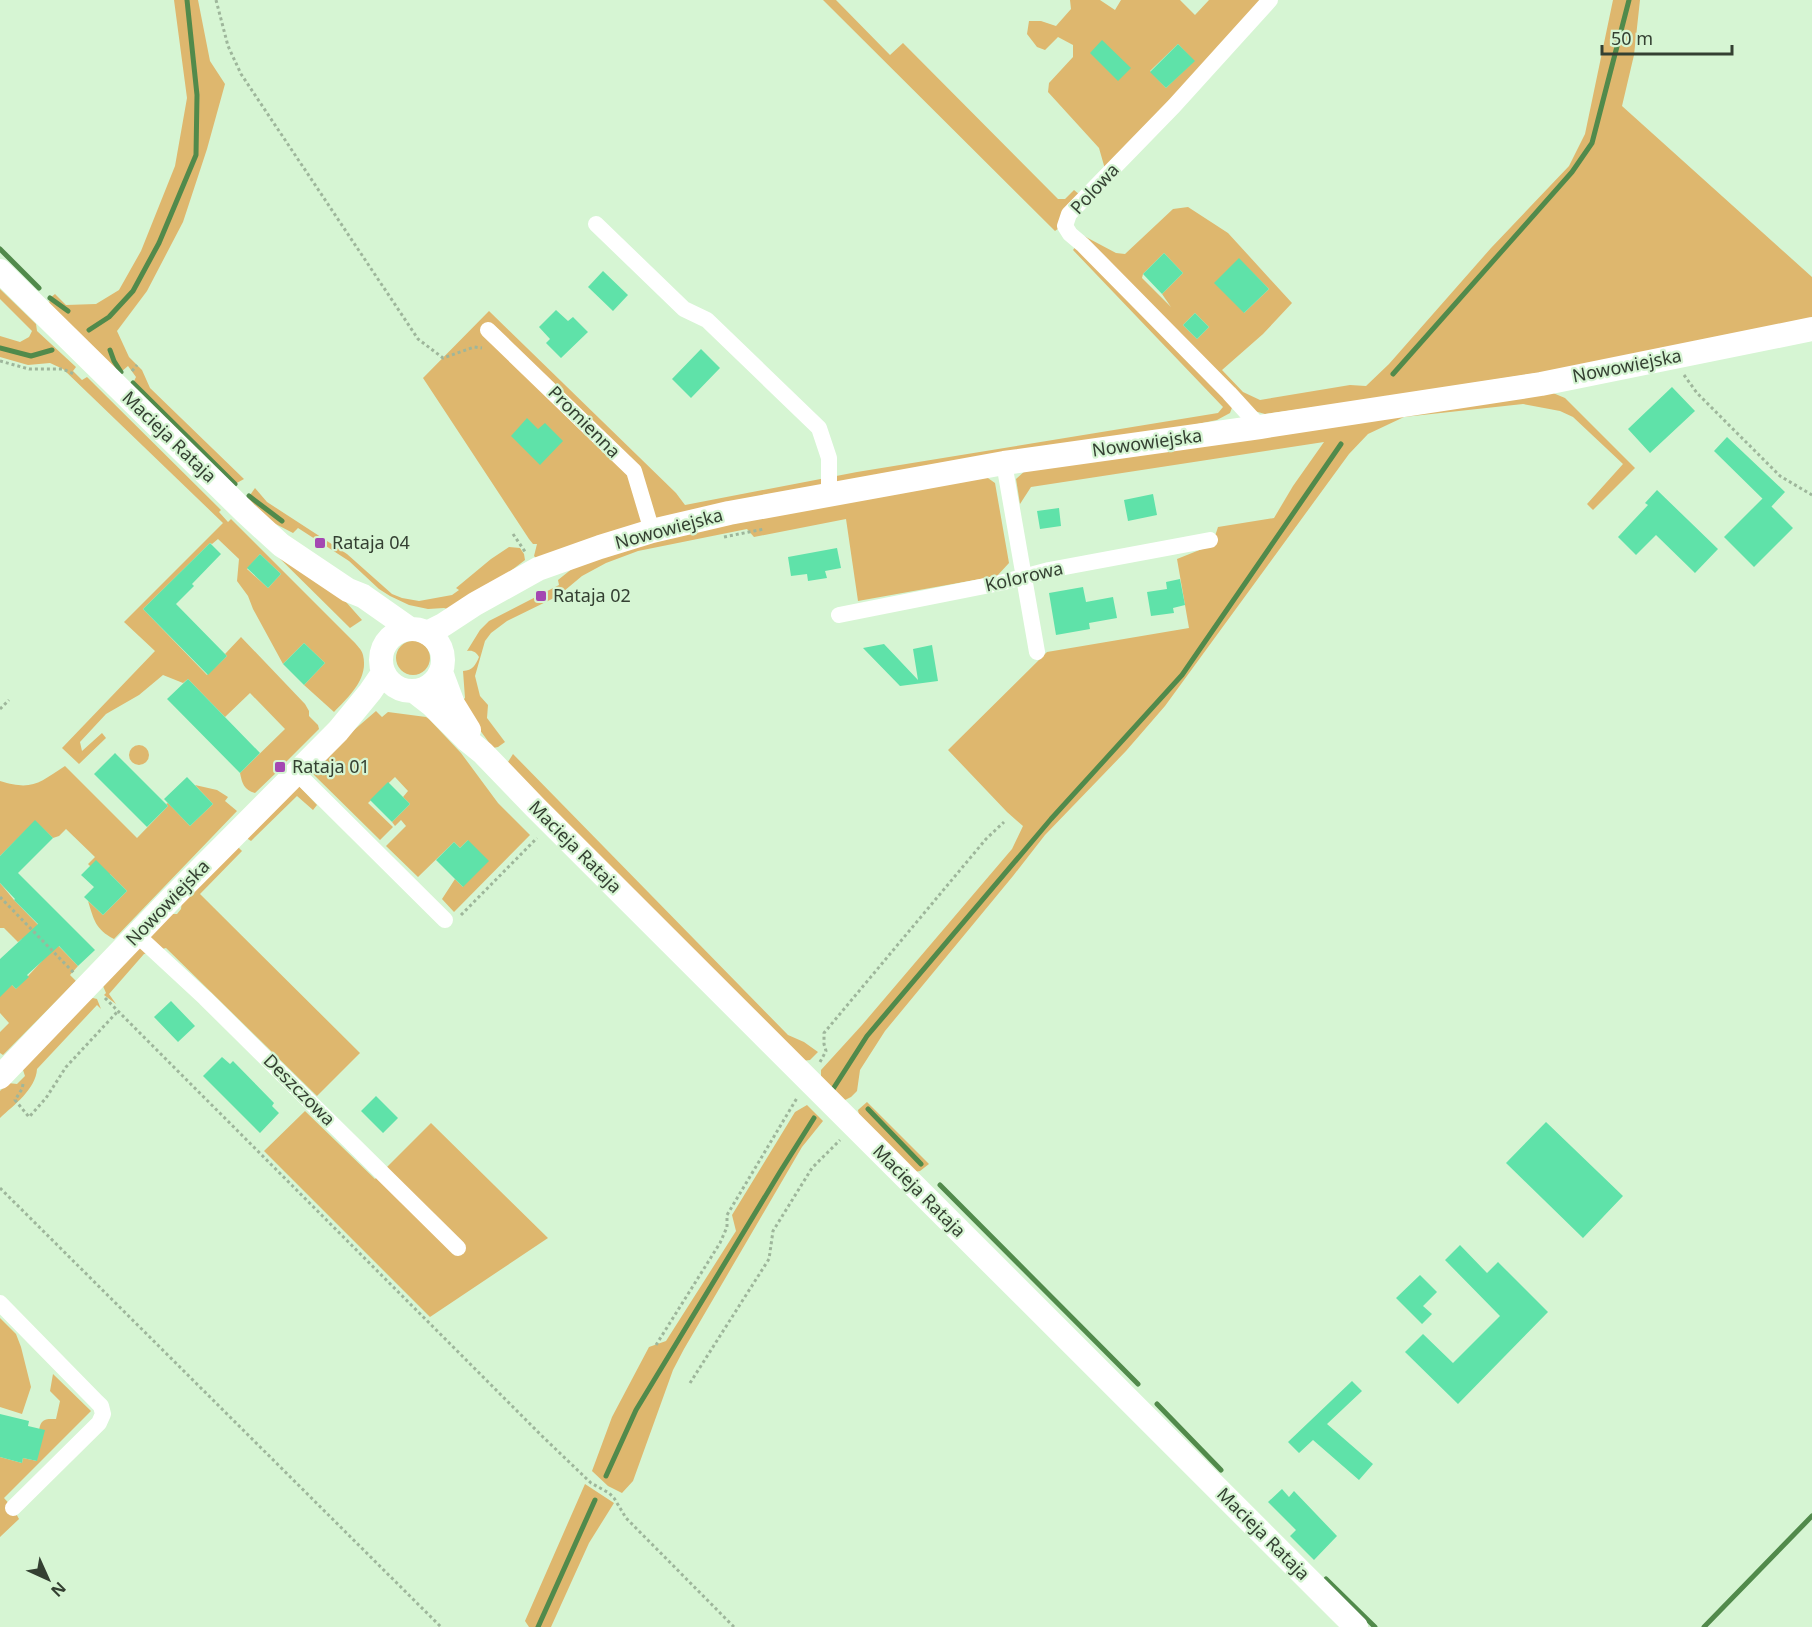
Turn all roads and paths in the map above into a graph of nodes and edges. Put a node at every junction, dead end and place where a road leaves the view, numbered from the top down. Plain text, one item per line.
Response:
1 (216, 0) edge
2 (1270, 0) edge
3 (596, 224) dead end
4 (0, 271) edge
5 (1812, 329) edge
6 (488, 330) dead end
7 (1680, 356) junction
8 (519, 358) junction
9 (0, 362) edge
10 (138, 365) dead end
11 (132, 371) dead end
12 (77, 376) dead end
13 (1260, 427) junction
14 (1005, 463) junction
15 (829, 494) junction
16 (1812, 495) edge
17 (652, 531) junction
18 (513, 534) dead end
19 (1210, 540) dead end
20 (528, 557) dead end
21 (1023, 576) junction
22 (348, 590) junction
23 (493, 594) junction
24 (839, 615) dead end
25 (418, 631) junction
26 (384, 648) junction
27 (1037, 652) dead end
28 (442, 664) junction
29 (383, 673) junction
30 (409, 690) junction
31 (9, 700) dead end
32 (0, 709) edge
33 (338, 731) junction
34 (483, 753) junction
35 (296, 772) junction
36 (537, 838) dead end
37 (0, 897) edge
38 (445, 920) joint
39 (137, 935) junction
40 (89, 986) junction
41 (118, 1011) junction
42 (10, 1079) edge
43 (854, 1126) junction
44 (0, 1188) edge
45 (458, 1248) dead end
46 (0, 1303) edge
47 (690, 1383) dead end
48 (13, 1508) dead end
49 (441, 1627) edge
50 (735, 1627) edge
51 (1356, 1627) edge

1 - 8 path
2 - 13 street, Polowa
3 - 15 street
4 - 22 street, Macieja Rataja
5 - 7 street, Nowowiejska
6 - 8 street, Promienna
7 - 13 street, Nowowiejska
7 - 16 path
8 - 17 street, Promienna
9 - 12 path
10 - 11 path
13 - 14 street, Nowowiejska
14 - 15 street, Nowowiejska
14 - 21 street
15 - 17 street, Nowowiejska
17 - 23 street, Nowowiejska
18 - 20 path
19 - 21 street, Kolorowa
21 - 24 street, Kolorowa
21 - 27 street
22 - 25 street, Macieja Rataja
22 - 26 street, Macieja Rataja
23 - 25 street, Nowowiejska
23 - 28 street, Nowowiejska
25 - 26 street
25 - 28 street
26 - 29 street
28 - 30 street
28 - 34 street, Macieja Rataja
29 - 30 street
29 - 33 street, Nowowiejska
30 - 33 street, Nowowiejska
30 - 34 street, Macieja Rataja
31 - 32 path
33 - 35 street, Nowowiejska
34 - 43 street, Macieja Rataja
35 - 38 street
35 - 39 street, Nowowiejska
36 - 38 path
37 - 40 path
39 - 40 street, Nowowiejska
39 - 45 street, Deszczowa
40 - 41 path
40 - 42 street, Nowowiejska
41 - 42 path
41 - 50 path
43 - 47 path
43 - 51 street, Macieja Rataja
44 - 49 path
46 - 48 street

